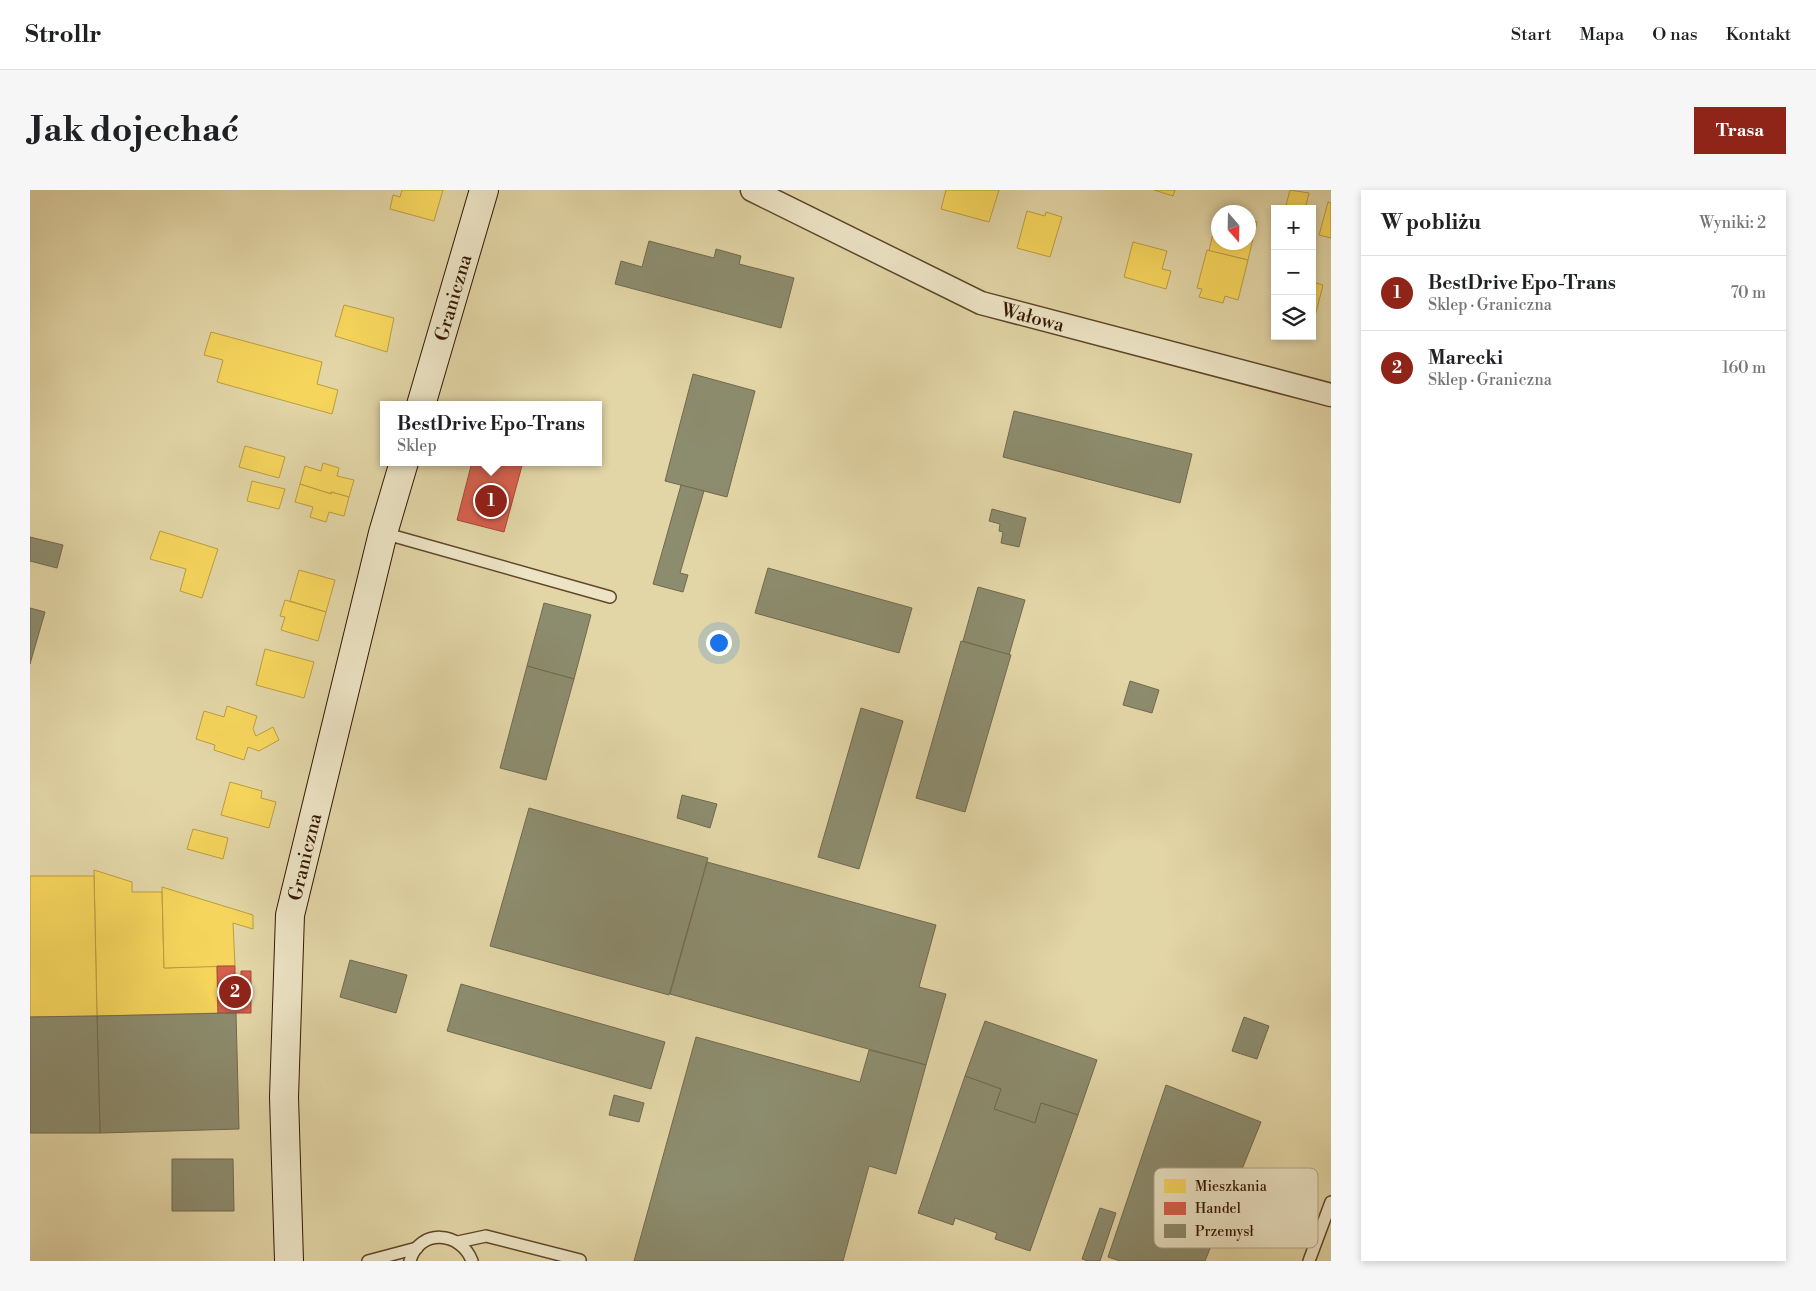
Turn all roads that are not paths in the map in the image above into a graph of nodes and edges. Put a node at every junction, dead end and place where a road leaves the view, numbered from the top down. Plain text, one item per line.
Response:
1 (484, 190) edge
2 (752, 190) edge
3 (1331, 395) edge
4 (422, 401) edge
5 (403, 466) edge
6 (383, 534) junction
7 (610, 597) dead end
8 (1331, 1202) edge
9 (1318, 1239) edge
10 (458, 1242) junction
11 (417, 1248) junction
12 (1315, 1248) edge
13 (580, 1260) dead end
14 (289, 1261) edge
15 (368, 1261) edge
16 (410, 1261) edge
17 (472, 1261) edge
18 (1310, 1261) edge

1 - 4 street, Graniczna
2 - 3 street, Wałowa
5 - 6 street, Graniczna
6 - 7 lane
6 - 14 street, Graniczna
8 - 9 lane
10 - 11 lane
10 - 13 lane
10 - 17 lane
11 - 15 lane
11 - 16 lane
12 - 18 lane

